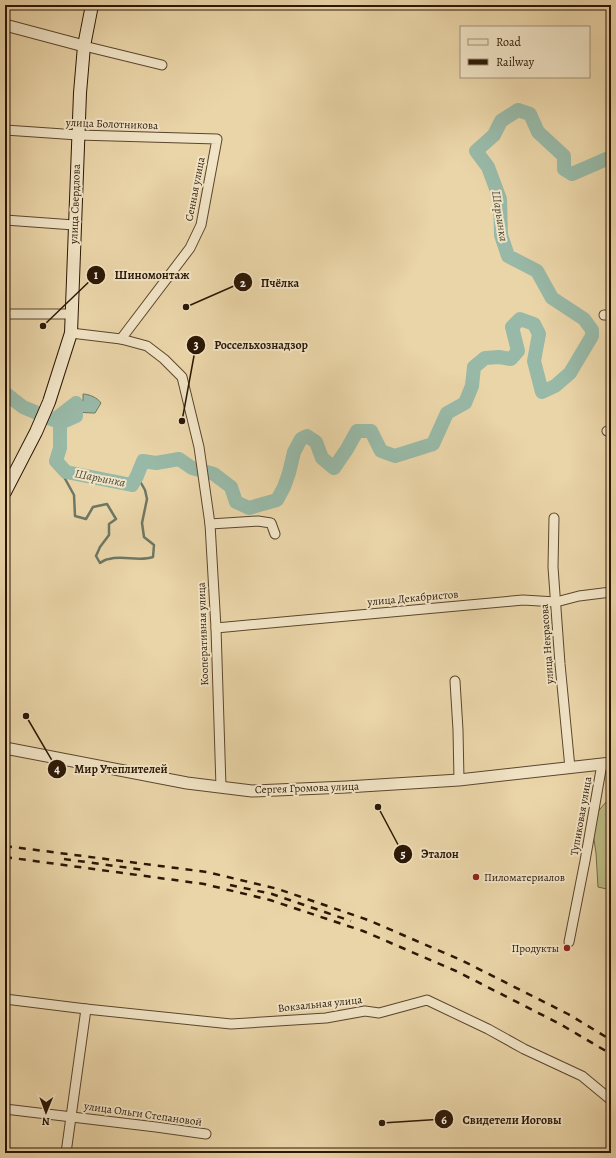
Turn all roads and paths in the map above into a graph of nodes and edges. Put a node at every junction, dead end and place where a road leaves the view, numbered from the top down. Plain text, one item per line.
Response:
1 (92, 5) edge
2 (5, 24) edge
3 (84, 46) junction
4 (162, 65) dead end
5 (5, 130) edge
6 (78, 135) junction
7 (217, 139) joint
8 (5, 220) edge
9 (74, 225) junction
10 (5, 314) edge
11 (70, 314) junction
12 (70, 333) junction
13 (121, 339) junction
14 (5, 492) edge
15 (554, 518) dead end
16 (210, 524) junction
17 (275, 534) dead end
18 (611, 592) edge
19 (556, 602) junction
20 (216, 628) junction
21 (455, 681) dead end
22 (5, 748) edge
23 (607, 764) edge
24 (570, 768) junction
25 (459, 780) junction
26 (221, 787) junction
27 (569, 942) dead end
28 (5, 1000) edge
29 (86, 1009) junction
30 (611, 1100) edge
31 (5, 1109) edge
32 (71, 1116) junction
33 (206, 1134) dead end
34 (66, 1153) edge

1 - 3 main road, улица Свердлова
2 - 3 street
3 - 4 street
3 - 6 main road, улица Свердлова
5 - 6 street, улица Болотникова
6 - 7 street, улица Болотникова
6 - 9 main road, улица Свердлова
7 - 13 street, Сенная улица
8 - 9 street
9 - 11 main road, улица Свердлова
10 - 11 street
11 - 12 main road, улица Свердлова
12 - 13 street, Кооперативная улица
12 - 14 main road, улица Свердлова
13 - 16 street, Кооперативная улица
15 - 19 street, улица Некрасова
16 - 17 street
16 - 20 street, Кооперативная улица
18 - 19 street, улица Декабристов
19 - 20 street, улица Декабристов
19 - 24 street, улица Некрасова
20 - 26 street, Кооперативная улица
21 - 25 street
22 - 26 street, Сергея Громова улица
23 - 24 street, Сергея Громова улица
23 - 27 street, Тупиковая улица
24 - 25 street, Сергея Громова улица
25 - 26 street, Сергея Громова улица
28 - 29 street, Вокзальная улица
29 - 30 street, Вокзальная улица
29 - 32 street
31 - 32 street, улица Ольги Степановой
32 - 33 street, улица Ольги Степановой
32 - 34 street

